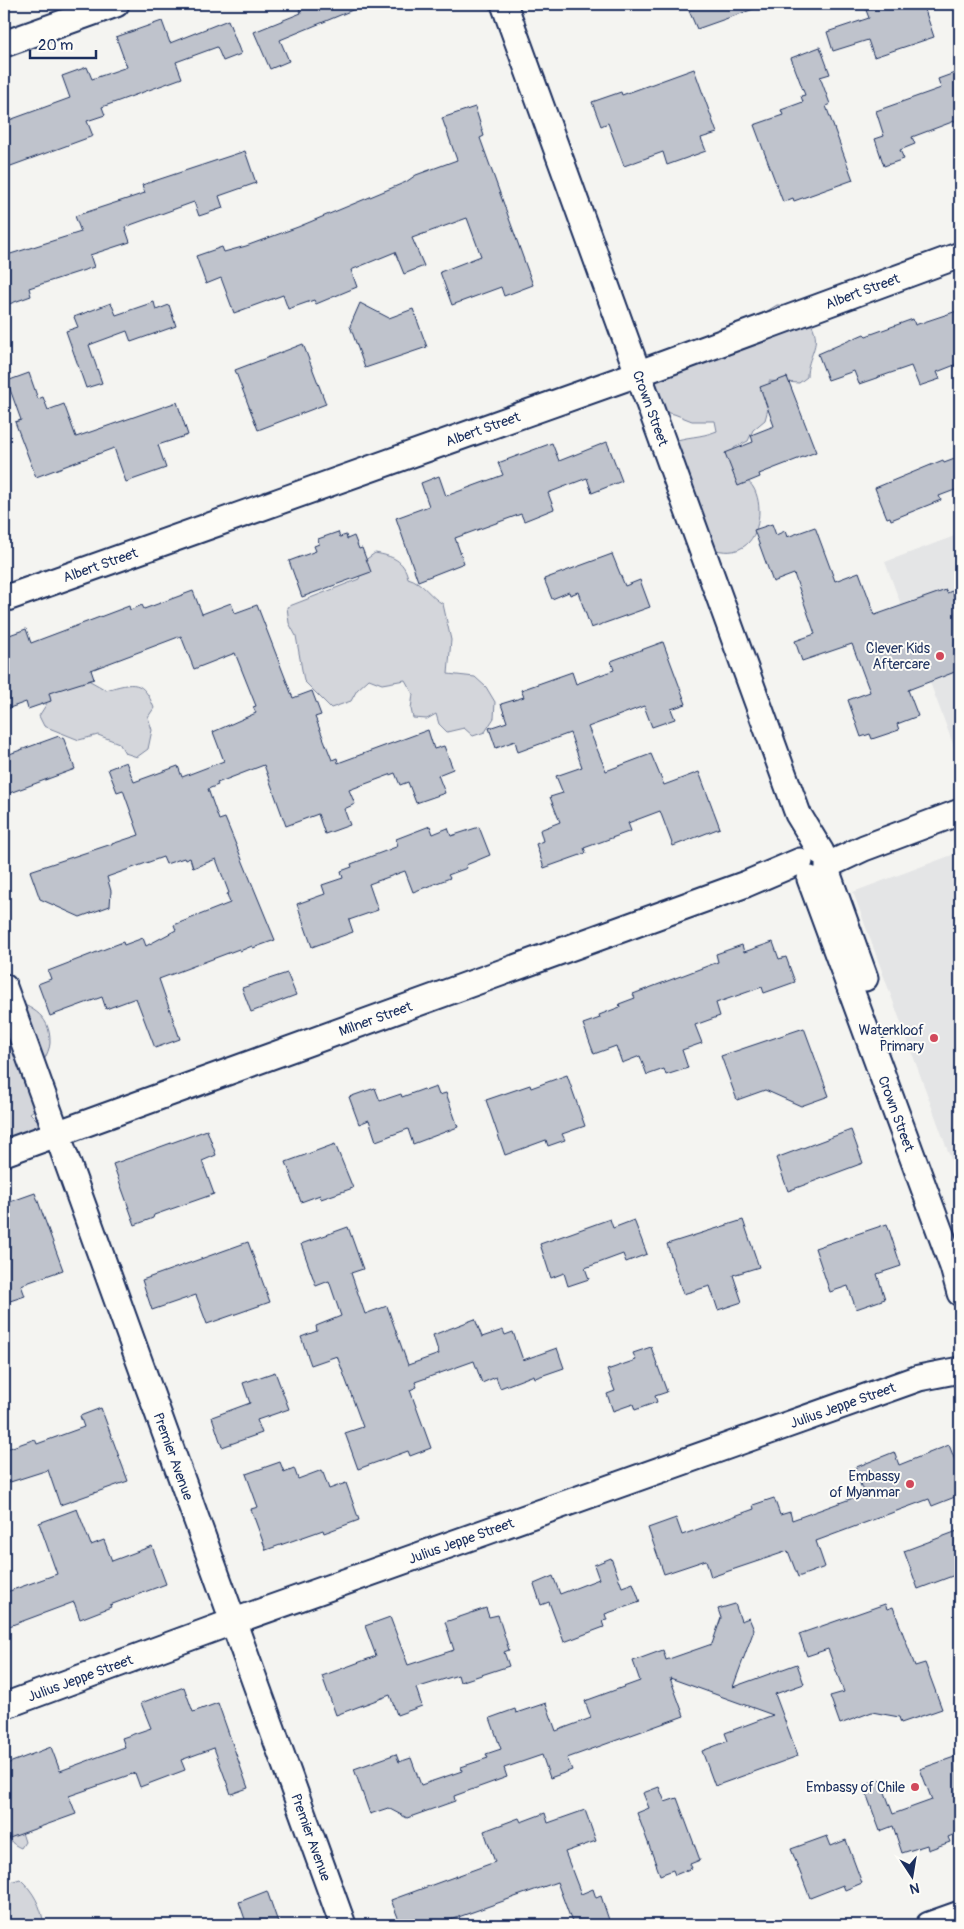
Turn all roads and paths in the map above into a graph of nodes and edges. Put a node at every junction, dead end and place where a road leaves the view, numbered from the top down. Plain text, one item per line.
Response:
1 (116, 4) edge
2 (504, 4) edge
3 (4, 44) edge
4 (960, 255) edge
5 (637, 374) junction
6 (4, 599) edge
7 (960, 812) edge
8 (815, 865) junction
9 (4, 987) edge
10 (56, 1134) junction
11 (4, 1153) edge
12 (958, 1259) edge
13 (960, 1294) edge
14 (960, 1354) edge
15 (960, 1370) edge
16 (919, 1378) junction
17 (232, 1622) junction
18 (4, 1706) edge
19 (960, 1914) edge
20 (343, 1925) edge
21 (929, 1925) edge

1 - 3 street
2 - 5 street, Crown Street
4 - 5 street, Albert Street
5 - 6 street, Albert Street
5 - 8 street, Crown Street
7 - 8 street, Milner Street
8 - 10 street, Milner Street
8 - 12 street, Crown Street
9 - 10 street, Premier Avenue
10 - 11 street, Milner Street
10 - 17 street, Premier Avenue
12 - 13 street, Crown Street
14 - 16 street, Julius Jeppe Street
15 - 16 street, Julius Jeppe Street
16 - 17 street, Julius Jeppe Street
17 - 18 street, Julius Jeppe Street
17 - 20 street, Premier Avenue
19 - 21 street

